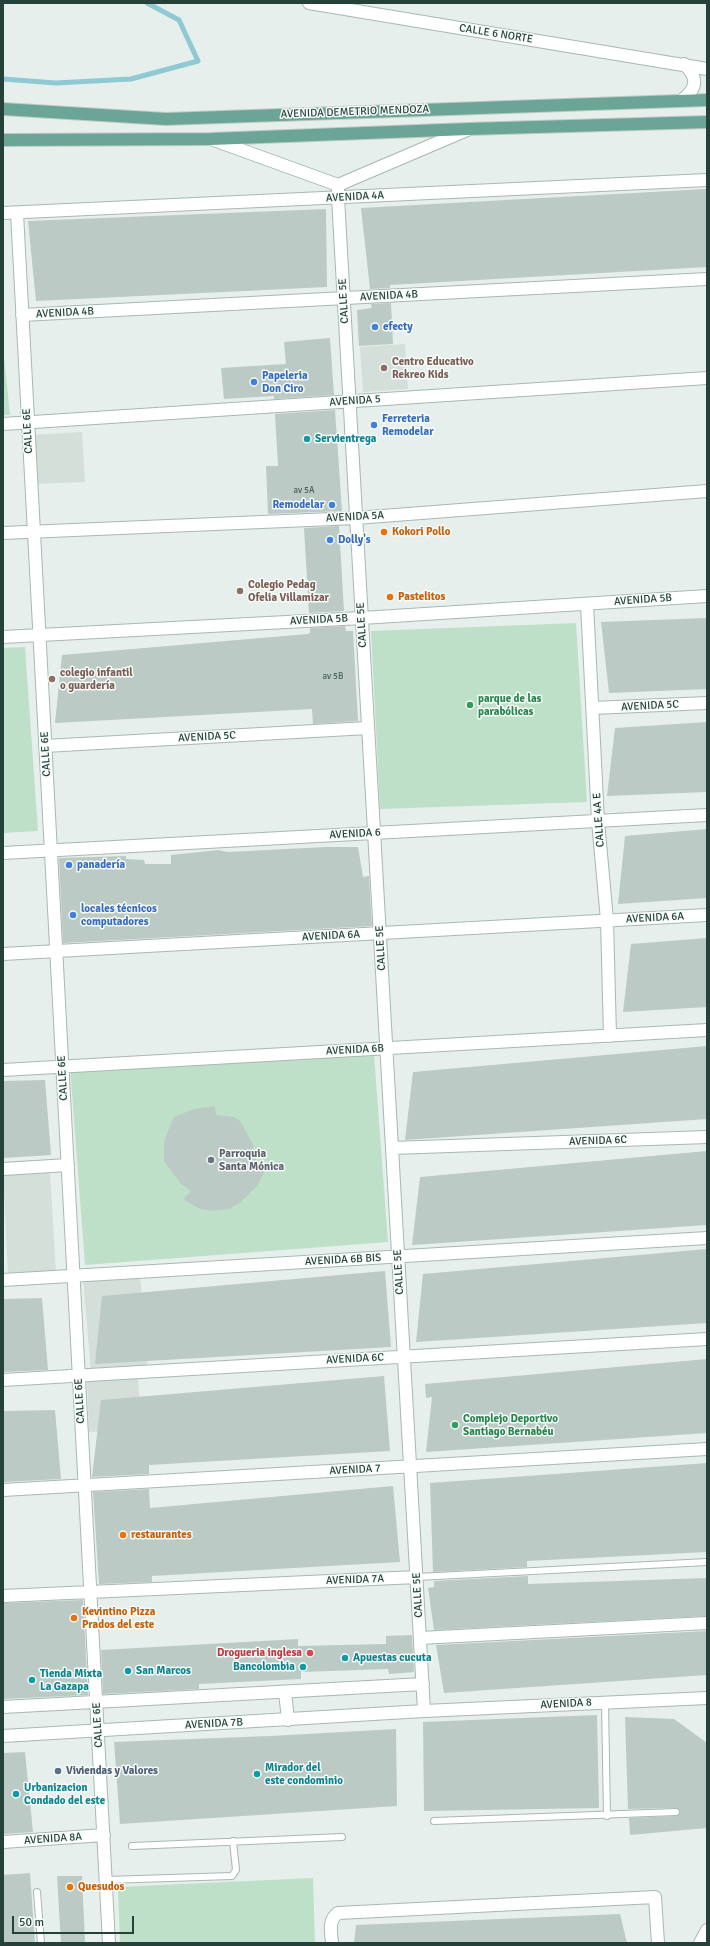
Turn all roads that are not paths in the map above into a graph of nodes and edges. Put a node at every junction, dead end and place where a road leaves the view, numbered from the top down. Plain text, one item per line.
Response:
1 (309, 3) edge
2 (684, 64) junction
3 (707, 69) edge
4 (682, 100) junction
5 (707, 100) edge
6 (3, 110) edge
7 (707, 122) edge
8 (468, 129) junction
9 (3, 140) edge
10 (211, 140) junction
11 (707, 180) edge
12 (338, 185) junction
13 (338, 198) junction
14 (17, 213) junction
15 (3, 214) edge
16 (707, 279) edge
17 (343, 298) junction
18 (22, 315) junction
19 (707, 378) edge
20 (349, 401) junction
21 (28, 422) junction
22 (3, 424) edge
23 (707, 491) edge
24 (356, 518) junction
25 (34, 531) junction
26 (3, 533) edge
27 (707, 596) edge
28 (587, 604) junction
29 (362, 618) junction
30 (39, 635) junction
31 (3, 636) edge
32 (707, 703) edge
33 (593, 708) junction
34 (368, 728) junction
35 (45, 746) junction
36 (707, 815) edge
37 (598, 821) junction
38 (374, 833) junction
39 (51, 851) junction
40 (3, 853) edge
41 (707, 915) edge
42 (607, 920) junction
43 (380, 933) junction
44 (56, 951) junction
45 (3, 954) edge
46 (707, 1030) edge
47 (610, 1036) junction
48 (386, 1048) junction
49 (63, 1066) junction
50 (3, 1070) edge
51 (707, 1137) edge
52 (392, 1148) junction
53 (68, 1165) junction
54 (3, 1169) edge
55 (707, 1238) edge
56 (398, 1257) junction
57 (74, 1276) junction
58 (3, 1280) edge
59 (707, 1339) edge
60 (404, 1356) junction
61 (79, 1376) junction
62 (3, 1380) edge
63 (707, 1449) edge
64 (410, 1466) junction
65 (85, 1485) junction
66 (3, 1490) edge
67 (707, 1562) edge
68 (417, 1577) junction
69 (91, 1590) junction
70 (3, 1596) edge
71 (707, 1623) edge
72 (420, 1638) junction
73 (423, 1684) junction
74 (285, 1692) junction
75 (707, 1698) edge
76 (96, 1702) junction
77 (605, 1703) junction
78 (3, 1707) edge
79 (424, 1711) junction
80 (288, 1720) junction
81 (98, 1731) junction
82 (3, 1736) edge
83 (676, 1812) dead end
84 (607, 1816) junction
85 (434, 1821) dead end
86 (104, 1835) junction
87 (342, 1837) dead end
88 (233, 1841) junction
89 (3, 1842) edge
90 (132, 1846) dead end
91 (106, 1880) junction
92 (37, 1892) dead end
93 (707, 1930) edge
94 (41, 1943) edge
95 (109, 1943) edge
96 (332, 1943) edge
97 (658, 1943) edge
98 (700, 1943) edge

1 - 2 street, CALLE 6 NORTE
2 - 3 street, CALLE 6 NORTE
2 - 4 street
4 - 5 main road, AVENIDA DEMETRIO MENDOZA
4 - 6 main road, AVENIDA DEMETRIO MENDOZA
7 - 8 main road, AVENIDA DEMETRIO MENDOZA
8 - 10 main road, AVENIDA DEMETRIO MENDOZA
8 - 12 street
9 - 10 main road, AVENIDA DEMETRIO MENDOZA
10 - 12 street
11 - 13 street, AVENIDA 4A
12 - 13 street, CALLE 5E
13 - 14 street, AVENIDA 4A
13 - 17 street, CALLE 5E
14 - 15 street, AVENIDA 4A
14 - 18 street, CALLE 6E
16 - 17 street, AVENIDA 4B
17 - 18 street, AVENIDA 4B
17 - 20 street, CALLE 5E
18 - 21 street, CALLE 6E
19 - 20 street, AVENIDA 5
20 - 21 street, AVENIDA 5
20 - 24 street, CALLE 5E
21 - 22 street, AVENIDA 5
21 - 25 street, CALLE 6E
23 - 24 street, AVENIDA 5A
24 - 25 street, AVENIDA 5A
24 - 29 street, CALLE 5E
25 - 26 street, AVENIDA 5A
25 - 30 street, CALLE 6E
27 - 28 street, AVENIDA 5B
28 - 29 street, AVENIDA 5B
28 - 33 street, CALLE 4A E
29 - 30 street, AVENIDA 5B
29 - 34 street, CALLE 5E
30 - 31 street, AVENIDA 5B
30 - 35 street, CALLE 6E
32 - 33 street, AVENIDA 5C
33 - 37 street, CALLE 4A E
34 - 35 street, AVENIDA 5C
34 - 38 street, CALLE 5E
35 - 39 street, CALLE 6E
36 - 37 street, AVENIDA 6
37 - 38 street, AVENIDA 6
37 - 42 street, CALLE 4A E
38 - 39 street, AVENIDA 6
38 - 43 street, CALLE 5E
39 - 40 street, AVENIDA 6
39 - 44 street, CALLE 6E
41 - 42 street, AVENIDA 6A
42 - 43 street, AVENIDA 6A
42 - 47 street, CALLE 4A E
43 - 44 street, AVENIDA 6A
43 - 48 street, CALLE 5E
44 - 45 street, AVENIDA 6A
44 - 49 street, CALLE 6E
46 - 47 street, AVENIDA 6B
47 - 48 street, AVENIDA 6B
48 - 49 street, AVENIDA 6B
48 - 52 street, CALLE 5E
49 - 50 street, AVENIDA 6B
49 - 53 street, CALLE 6E
51 - 52 street, AVENIDA 6C
52 - 56 street, CALLE 5E
53 - 54 street
53 - 57 street, CALLE 6E
55 - 56 street, AVENIDA 6B BIS
56 - 57 street, AVENIDA 6B BIS
56 - 60 street, CALLE 5E
57 - 58 street, AVENIDA 6B BIS
57 - 61 street, CALLE 6E
59 - 60 street, AVENIDA 6C
60 - 61 street, AVENIDA 6C
60 - 64 street, CALLE 5E
61 - 62 street, AVENIDA 6C
61 - 65 street, CALLE 6E
63 - 64 street, AVENIDA 7
64 - 65 street, AVENIDA 7
64 - 68 street, CALLE 5E
65 - 66 street, AVENIDA 7
65 - 69 street, CALLE 6E
67 - 68 lane, AVENIDA 7A
68 - 69 street, AVENIDA 7A
68 - 72 street, CALLE 5E
69 - 70 street, AVENIDA 7A
69 - 76 street, CALLE 6E
71 - 72 street
72 - 73 street, CALLE 5E
73 - 74 street
73 - 79 street, CALLE 5E
74 - 76 street
74 - 80 street
75 - 77 street, AVENIDA 8
76 - 78 street
76 - 81 street, CALLE 6E
77 - 79 street, AVENIDA 8
77 - 84 lane
79 - 80 street, AVENIDA 7B
80 - 81 street, AVENIDA 7B
81 - 82 street, AVENIDA 7B
81 - 86 street, CALLE 6E
83 - 84 lane
84 - 85 lane
86 - 89 street, AVENIDA 8A
86 - 91 street, CALLE 6E
87 - 88 lane
88 - 90 lane
88 - 91 lane
91 - 95 street, CALLE 6E
92 - 94 lane
93 - 98 street
96 - 97 street

